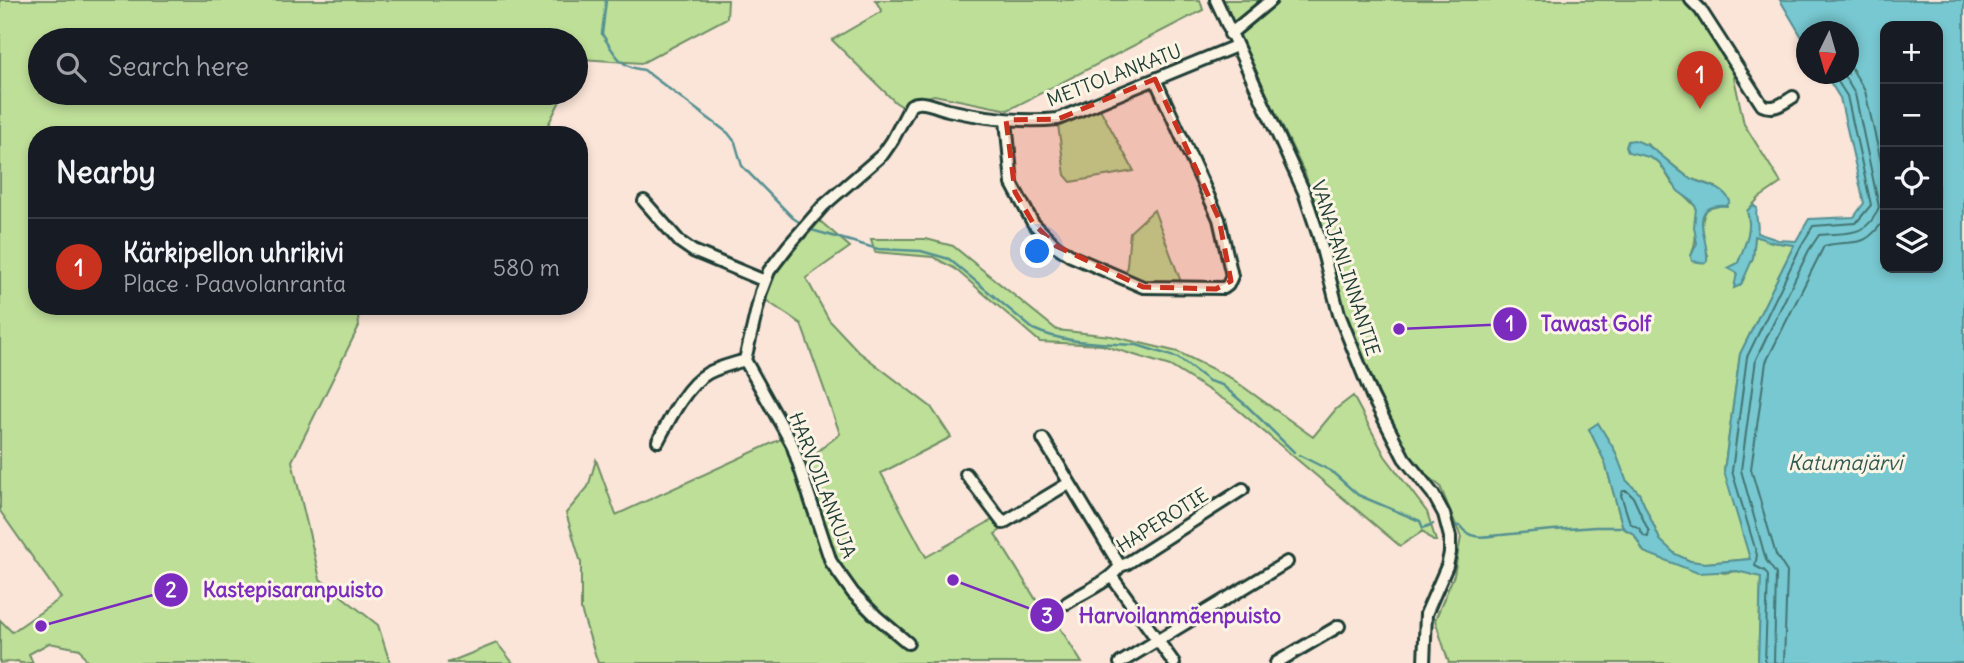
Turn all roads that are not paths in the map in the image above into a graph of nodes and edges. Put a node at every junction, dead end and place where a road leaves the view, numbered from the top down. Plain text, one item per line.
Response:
1 (1216, 0) edge
2 (1271, 0) edge
3 (1691, 0) edge
4 (1230, 34) junction
5 (1236, 46) junction
6 (1155, 79) junction
7 (1793, 97) dead end
8 (1006, 120) junction
9 (644, 201) dead end
10 (765, 281) junction
11 (745, 360) junction
12 (1043, 439) dead end
13 (658, 441) dead end
14 (966, 474) dead end
15 (1069, 484) junction
16 (1242, 489) dead end
17 (1287, 562) dead end
18 (1120, 566) junction
19 (1112, 578) junction
20 (1067, 603) dead end
21 (1339, 626) dead end
22 (1156, 641) junction
23 (908, 643) dead end
24 (1120, 663) edge
25 (1174, 663) edge
26 (1276, 663) edge
27 (1424, 663) edge

1 - 4 street, VANAJANLINNANTIE
2 - 4 street
3 - 7 street
4 - 5 street, VANAJANLINNANTIE
5 - 6 street, METTOLANKATU
5 - 27 street, VANAJANLINNANTIE
6 - 8 street, METTOLANKATU
6 - 8 street
8 - 10 street, METTOLANKATU
9 - 10 street
10 - 11 street
11 - 13 street
11 - 23 street, HARVOILANKUJA
12 - 15 street
14 - 15 street
15 - 18 street
16 - 18 street, HAPEROTIE
17 - 22 street
18 - 19 street, HAPEROTIE
19 - 20 street, HAPEROTIE
19 - 22 street
21 - 26 street
22 - 24 street
22 - 25 street

